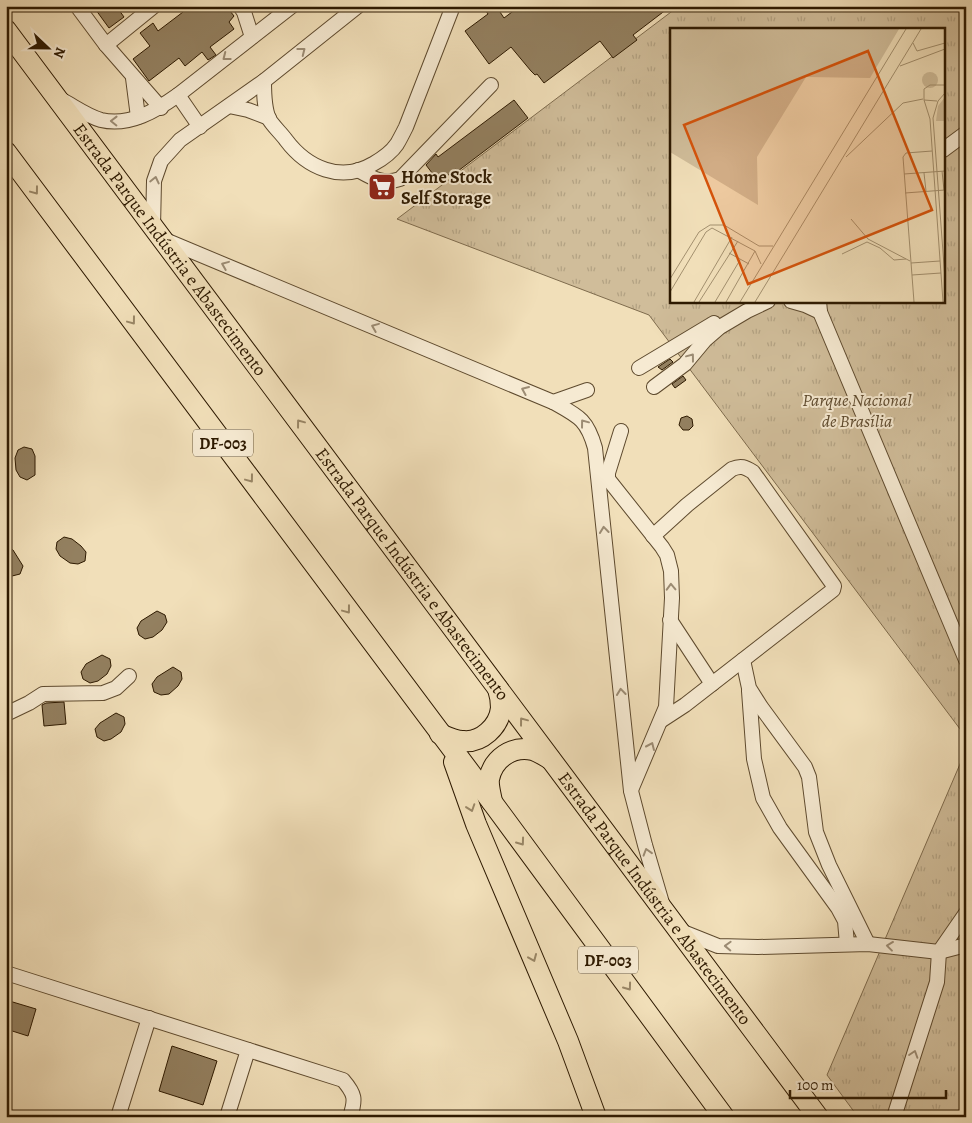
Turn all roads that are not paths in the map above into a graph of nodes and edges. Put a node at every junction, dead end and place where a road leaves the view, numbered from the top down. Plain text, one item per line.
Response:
1 (77, 6) edge
2 (240, 6) edge
3 (453, 6) edge
4 (149, 8) edge
5 (283, 9) edge
6 (352, 9) edge
7 (6, 30) edge
8 (252, 36) junction
9 (106, 45) junction
10 (133, 78) junction
11 (264, 81) junction
12 (491, 85) dead end
13 (178, 95) junction
14 (56, 96) junction
15 (229, 106) junction
16 (161, 108) junction
17 (138, 117) junction
18 (269, 118) junction
19 (200, 127) junction
20 (966, 133) edge
21 (944, 149) edge
22 (6, 152) edge
23 (358, 170) junction
24 (158, 234) junction
25 (764, 302) edge
26 (794, 302) edge
27 (748, 306) edge
28 (820, 307) edge
29 (639, 368) dead end
30 (654, 387) dead end
31 (587, 390) dead end
32 (553, 402) junction
33 (621, 431) dead end
34 (596, 458) junction
35 (611, 464) junction
36 (653, 536) junction
37 (670, 620) junction
38 (743, 660) junction
39 (966, 660) edge
40 (129, 676) dead end
41 (712, 684) junction
42 (749, 688) junction
43 (498, 689) junction
44 (6, 714) edge
45 (662, 720) junction
46 (444, 740) junction
47 (552, 760) junction
48 (631, 791) junction
49 (492, 802) junction
50 (966, 912) edge
51 (672, 923) junction
52 (957, 927) junction
53 (966, 940) edge
54 (847, 944) junction
55 (868, 944) junction
56 (966, 945) edge
57 (939, 952) junction
58 (6, 973) edge
59 (149, 1018) junction
60 (248, 1050) junction
61 (118, 1117) edge
62 (227, 1117) edge
63 (350, 1117) edge
64 (596, 1117) edge
65 (724, 1117) edge
66 (818, 1117) edge
67 (894, 1117) edge

1 - 9 street
2 - 8 street
3 - 23 street
4 - 9 street
5 - 8 street
11 -> 6 street
7 - 14 highway, Estrada Parque Indústria e Abastecimento
8 -> 13 street
9 - 10 street
10 - 16 street
10 - 17 street
11 - 15 street
11 - 18 street
12 - 23 street
13 - 16 street
13 - 19 street
17 -> 14 street
14 - 24 highway, Estrada Parque Indústria e Abastecimento
15 - 18 street
15 - 19 street
16 - 17 street
18 - 23 street
24 -> 19 street
20 - 21 street
22 -> 46 highway, DF-003
32 -> 24 street
43 -> 24 highway, Estrada Parque Indústria e Abastecimento
25 - 27 street
26 - 28 street
27 - 29 street
30 -> 27 street
28 - 39 street
31 - 32 street
34 -> 32 street
33 - 35 street
34 - 35 street
48 -> 34 street
35 - 36 street
37 -> 36 street
36 - 38 street
37 - 41 street
37 - 45 street
38 - 41 street
38 - 42 street
40 - 44 street
41 - 45 street
42 - 54 street
42 - 55 street
43 - 46 highway
47 -> 43 highway, Estrada Parque Indústria e Abastecimento
48 -> 45 street
46 - 49 highway, DF-003
46 -> 64 highway
47 - 49 highway
47 - 51 highway, Estrada Parque Indústria e Abastecimento
51 -> 48 street
49 -> 65 highway, DF-003
50 - 52 street
54 -> 51 street
51 - 66 highway, Estrada Parque Indústria e Abastecimento
52 - 53 street
52 - 57 street
54 - 55 street
57 -> 55 street
56 - 57 street
67 -> 57 street
58 - 59 street
59 - 60 street
59 - 61 street
60 - 62 street
60 - 63 street

